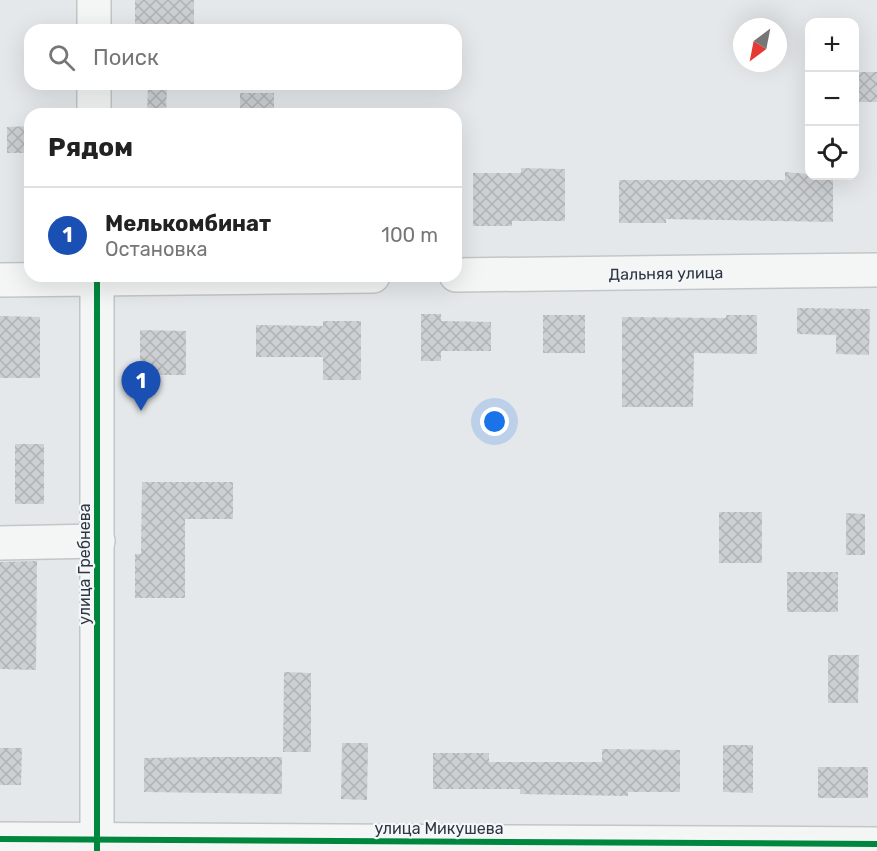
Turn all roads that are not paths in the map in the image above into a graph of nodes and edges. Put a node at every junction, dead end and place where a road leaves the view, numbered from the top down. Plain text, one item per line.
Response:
1 (94, 0) edge
2 (94, 24) edge
3 (94, 90) edge
4 (94, 108) edge
5 (877, 270) edge
6 (462, 275) edge
7 (0, 280) edge
8 (24, 280) edge
9 (97, 282) edge
10 (98, 541) junction
11 (0, 543) edge
12 (0, 839) edge
13 (877, 844) edge
14 (98, 845) edge

1 - 2 street
3 - 4 street
5 - 6 street, Дальняя улица
7 - 8 street
9 - 10 street, улица Гребнева
10 - 11 street
10 - 14 street, улица Гребнева
12 - 14 street, улица Микушева
13 - 14 street, улица Микушева

